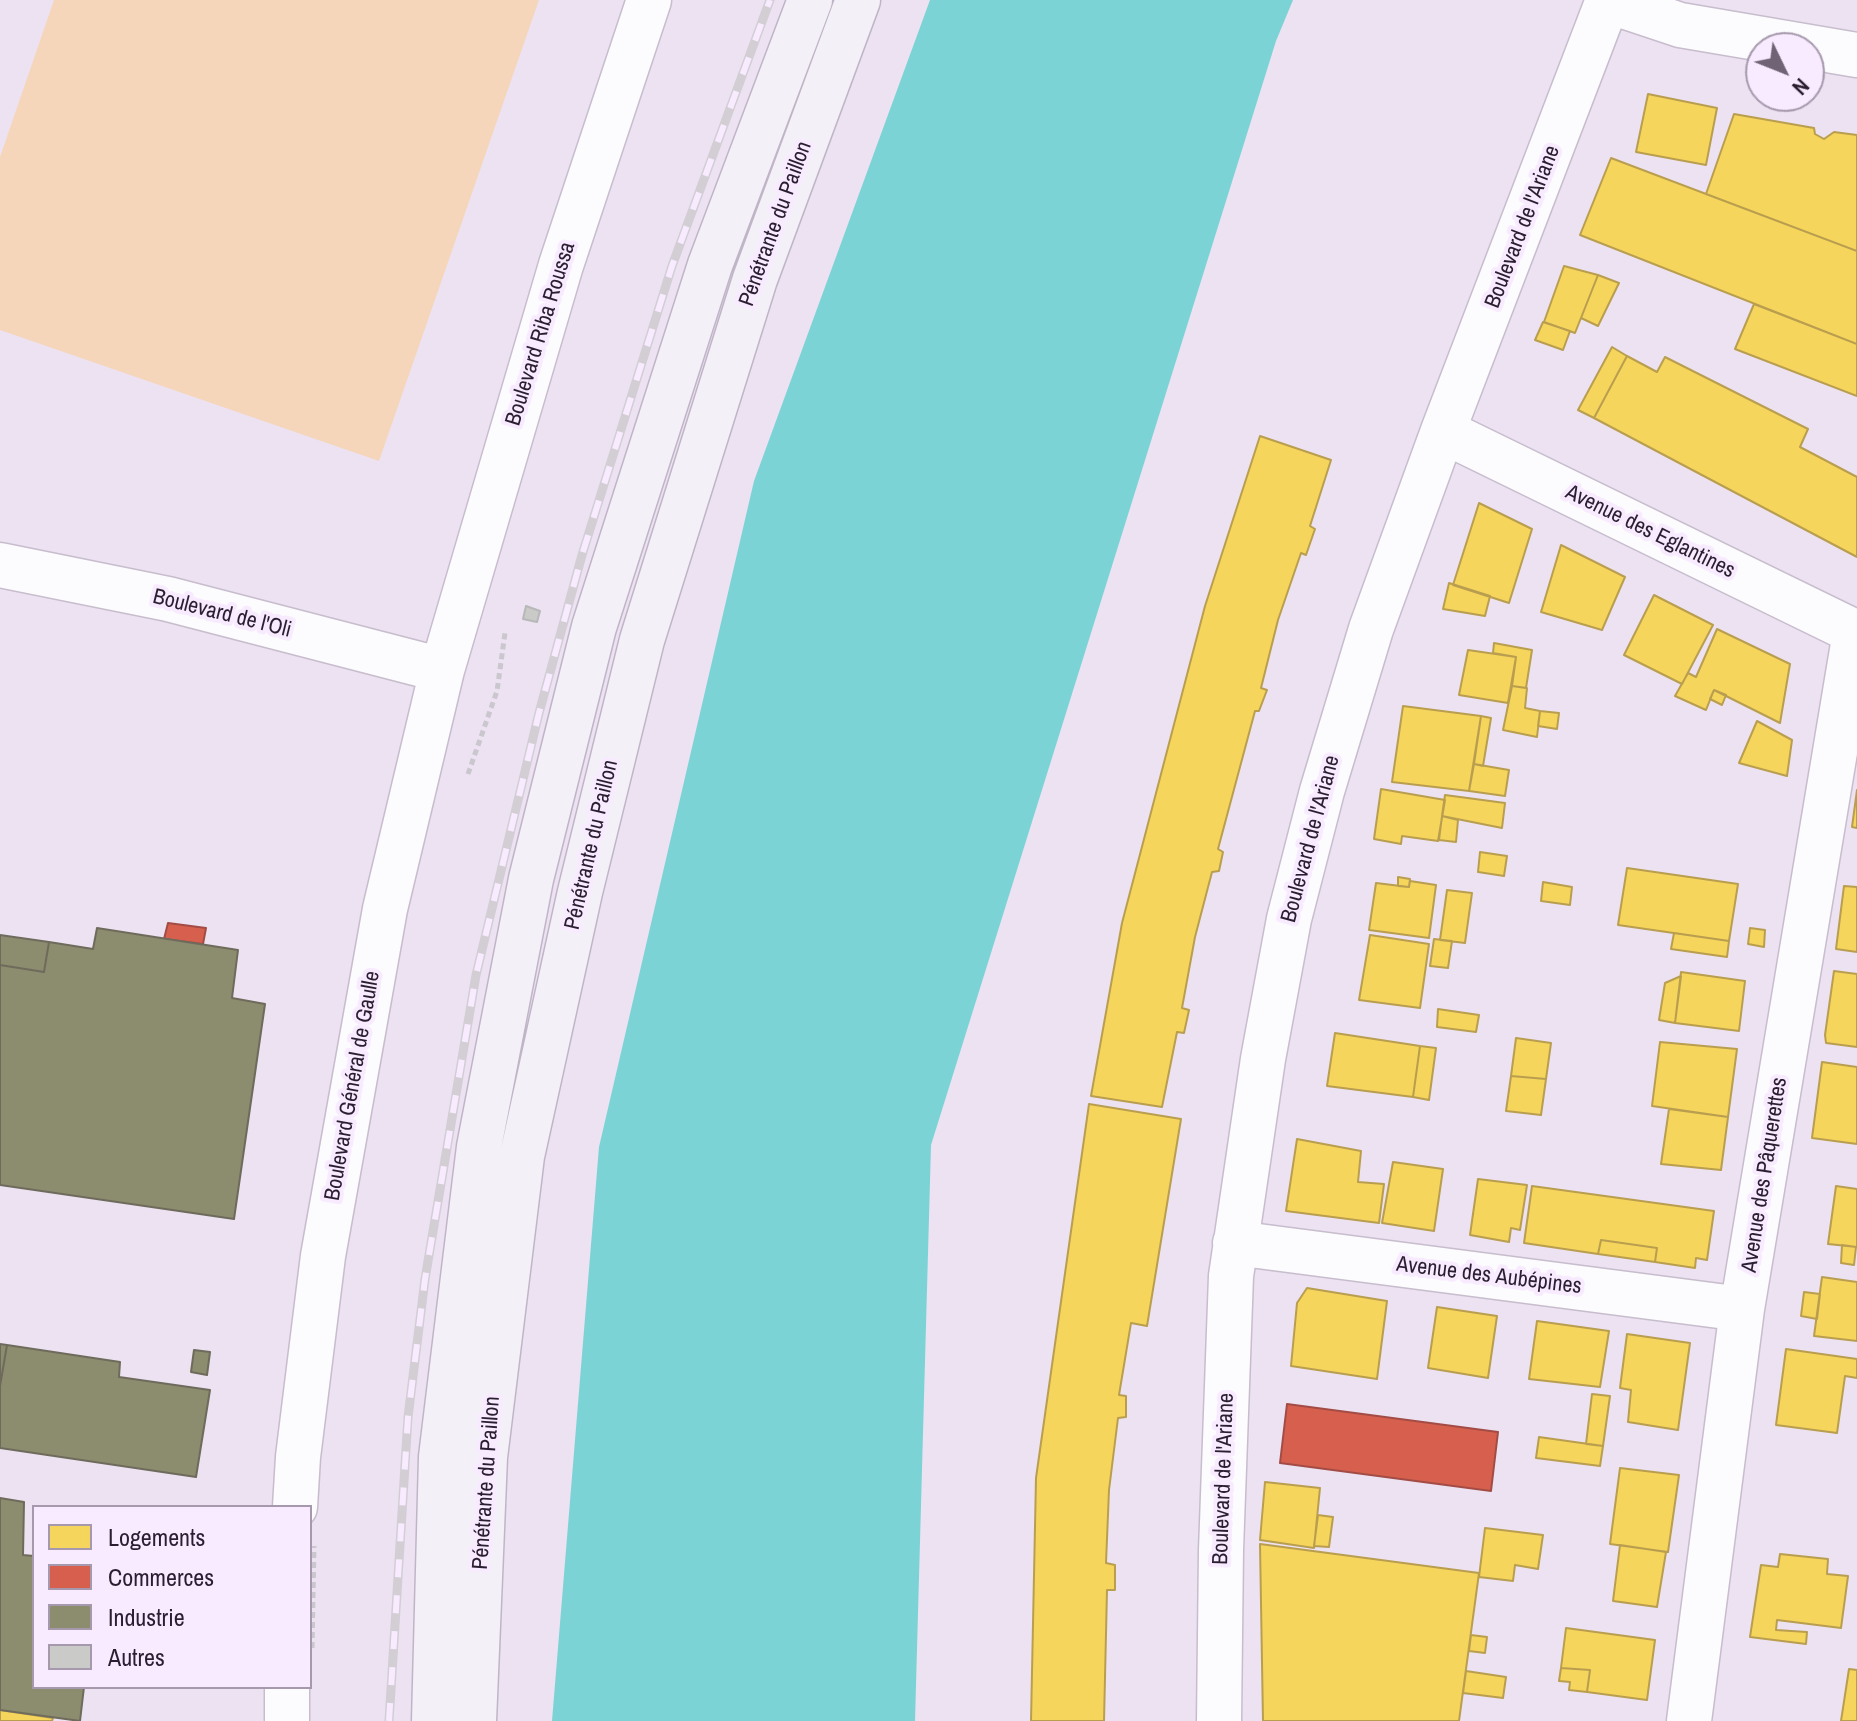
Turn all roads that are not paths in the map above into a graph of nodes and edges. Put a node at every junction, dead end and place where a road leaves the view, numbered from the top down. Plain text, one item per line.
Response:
1 (649, 0) edge
2 (810, 0) edge
3 (858, 0) edge
4 (1608, 1) edge
5 (1857, 55) edge
6 (1443, 431) junction
7 (0, 565) edge
8 (1856, 632) edge
9 (442, 670) junction
10 (1235, 1243) junction
11 (1742, 1309) junction
12 (302, 1505) edge
13 (296, 1689) edge
14 (287, 1721) edge
15 (434, 1721) edge
16 (474, 1721) edge
17 (1219, 1721) edge
18 (1689, 1721) edge

1 - 9 street, Boulevard Riba Roussa
2 - 15 main road, Pénétrante du Paillon
3 - 16 main road, Pénétrante du Paillon
4 - 5 street
4 - 6 street, Boulevard de l'Ariane
6 - 8 street, Avenue des Eglantines
6 - 10 street, Boulevard de l'Ariane
7 - 9 street, Boulevard de l'Oli
8 - 11 street, Avenue des Pâquerettes
9 - 12 street, Boulevard Général de Gaulle
10 - 11 street, Avenue des Aubépines
10 - 17 street, Boulevard de l'Ariane
11 - 18 street, Avenue des Pâquerettes
13 - 14 street

